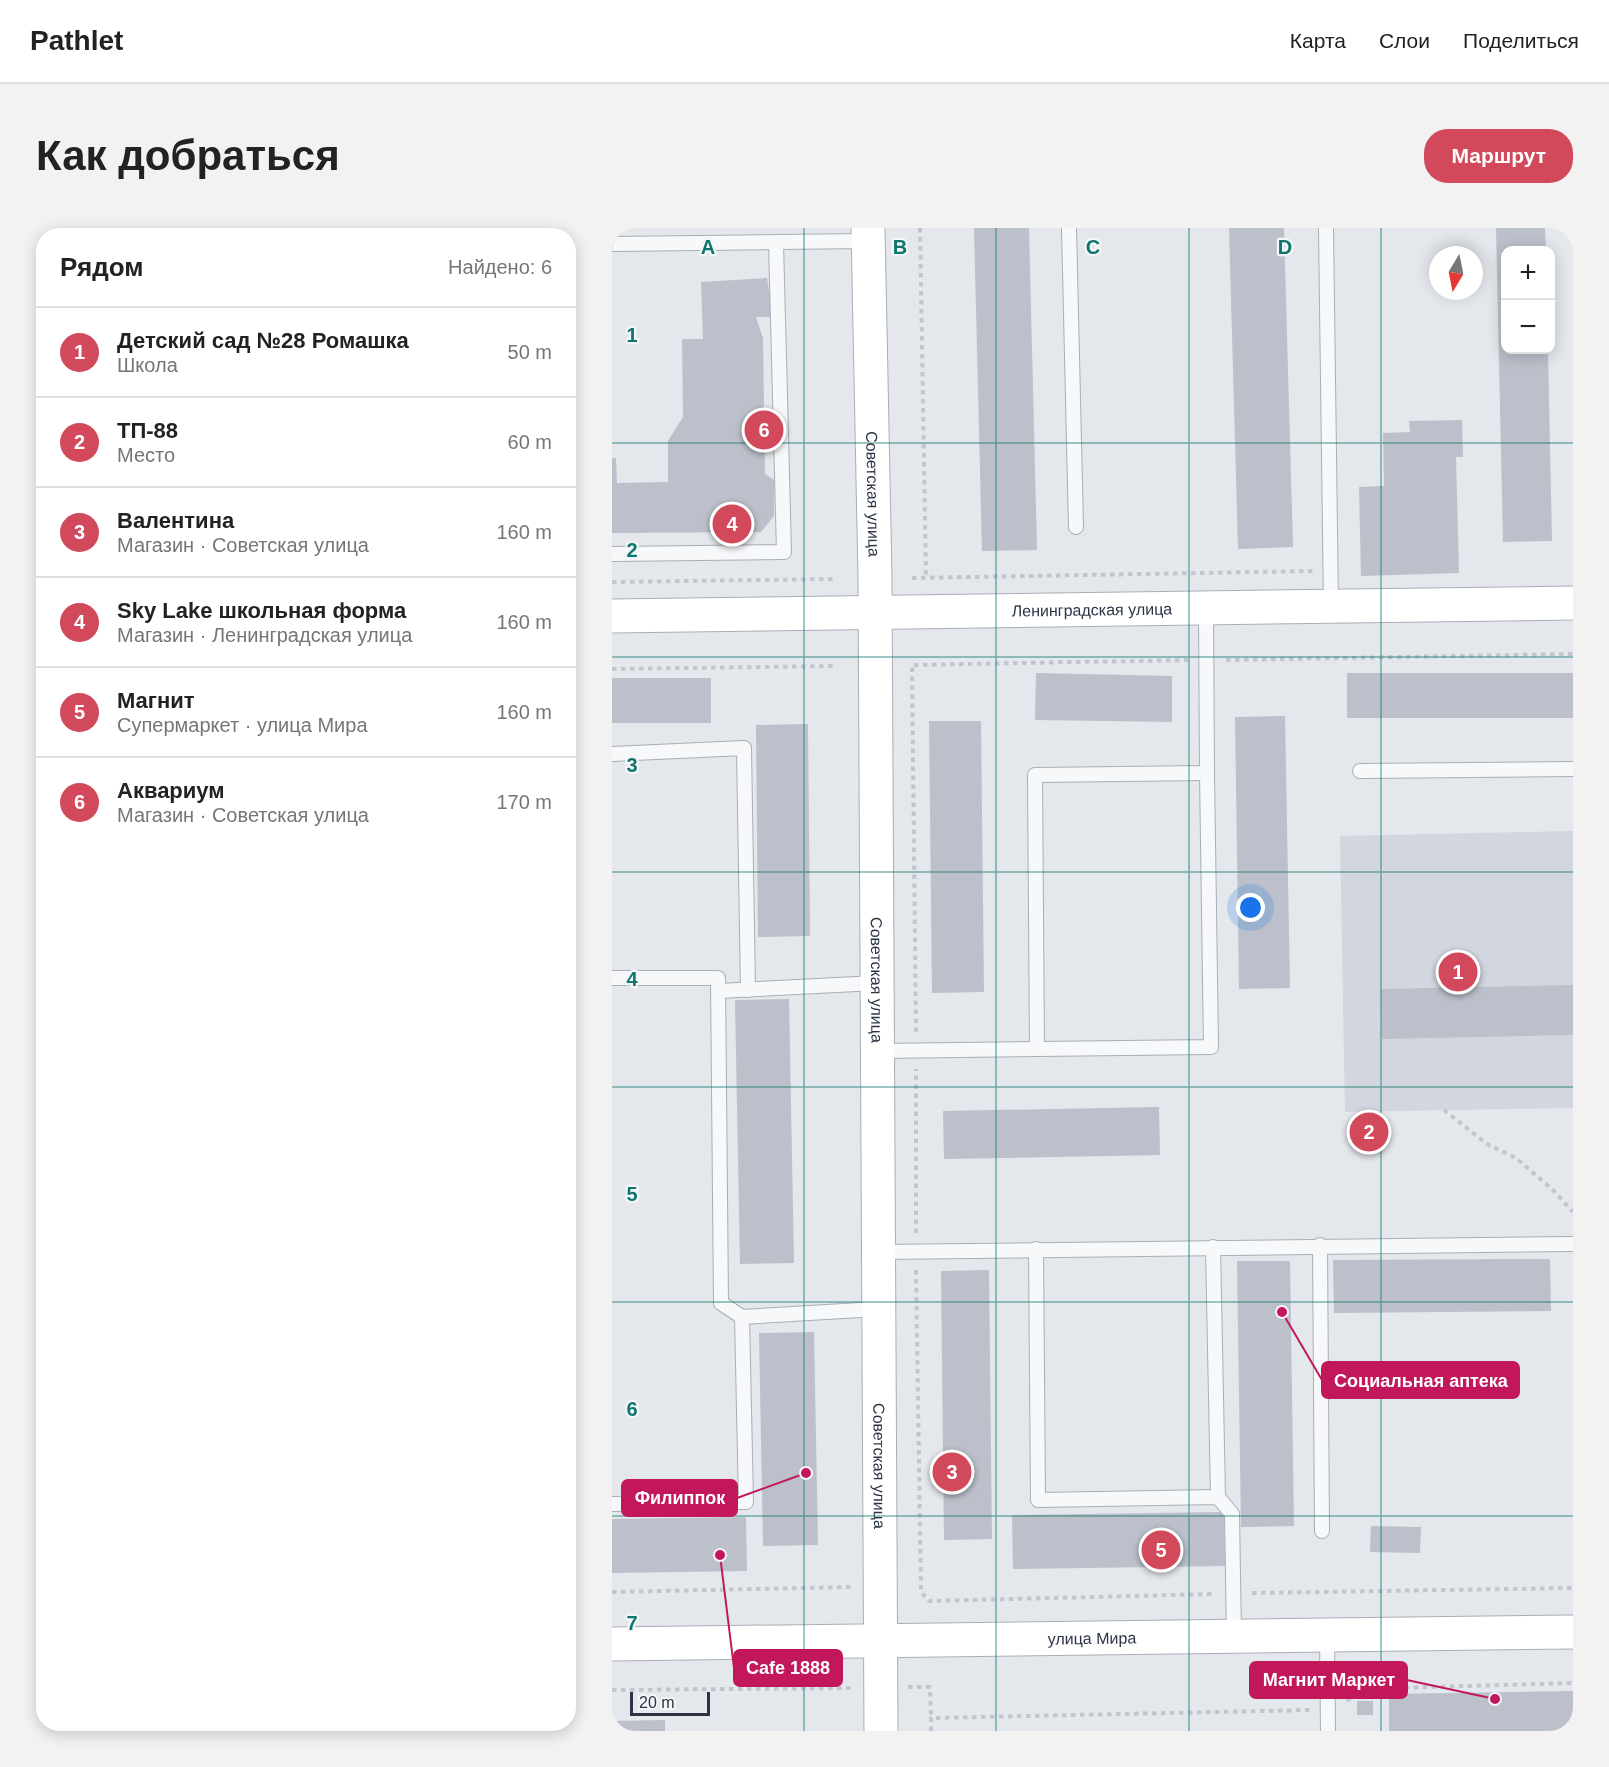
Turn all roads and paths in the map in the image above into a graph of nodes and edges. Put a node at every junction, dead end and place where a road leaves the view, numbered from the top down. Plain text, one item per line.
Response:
1 (920, 228) edge
2 (1069, 228) edge
3 (1326, 228) edge
4 (868, 235) edge
5 (776, 242) junction
6 (612, 244) edge
7 (1076, 527) dead end
8 (612, 554) edge
9 (912, 578) dead end
10 (926, 578) junction
11 (836, 579) dead end
12 (612, 582) edge
13 (1332, 592) junction
14 (1573, 603) edge
15 (1206, 608) junction
16 (875, 613) junction
17 (612, 616) edge
18 (1573, 654) edge
19 (1206, 660) junction
20 (912, 665) dead end
21 (836, 666) dead end
22 (612, 669) edge
23 (612, 754) edge
24 (1573, 769) edge
25 (1360, 771) dead end
26 (1207, 773) junction
27 (612, 978) edge
28 (877, 983) junction
29 (748, 990) junction
30 (718, 991) junction
31 (1037, 1049) junction
32 (877, 1051) junction
33 (1444, 1110) dead end
34 (1573, 1212) edge
35 (1573, 1244) edge
36 (1320, 1245) junction
37 (1213, 1247) junction
38 (1036, 1250) junction
39 (878, 1252) junction
40 (878, 1309) junction
41 (742, 1317) junction
42 (1218, 1497) junction
43 (612, 1504) edge
44 (1322, 1531) dead end
45 (856, 1587) dead end
46 (612, 1592) edge
47 (1573, 1632) edge
48 (1327, 1635) junction
49 (1234, 1636) junction
50 (880, 1642) junction
51 (612, 1644) edge
52 (1573, 1683) edge
53 (880, 1687) junction
54 (612, 1690) edge
55 (1328, 1709) junction
56 (931, 1718) junction
57 (881, 1731) edge
58 (931, 1731) edge
59 (1328, 1731) edge

1 - 10 path
2 - 7 lane
3 - 13 lane
4 - 5 lane
4 - 16 main road, Советская улица
5 - 6 lane
5 - 8 lane
9 - 10 path
10 - 13 path
11 - 12 path
13 - 14 main road, Ленинградская улица
13 - 15 main road, Ленинградская улица
15 - 16 main road, Ленинградская улица
15 - 19 lane
16 - 17 main road, Ленинградская улица
16 - 28 main road, Советская улица
18 - 19 path
19 - 20 path
19 - 26 lane
21 - 22 path
23 - 29 lane
24 - 25 lane
26 - 31 lane
26 - 31 lane
27 - 30 lane
28 - 29 lane
28 - 32 main road, Советская улица
29 - 30 lane
30 - 41 lane
31 - 32 lane
32 - 39 main road, Советская улица
33 - 34 path
35 - 36 lane
36 - 37 lane
36 - 44 lane
37 - 38 lane
37 - 42 lane
38 - 39 lane
38 - 42 lane
39 - 40 main road, Советская улица
40 - 41 lane
40 - 50 main road, Советская улица
41 - 43 lane
42 - 49 lane
45 - 46 path
47 - 48 main road, улица Мира
48 - 49 main road, улица Мира
48 - 55 lane
49 - 50 main road, улица Мира
50 - 51 main road, улица Мира
50 - 53 main road, Советская улица
52 - 55 path
53 - 54 path
53 - 56 path
53 - 57 main road, Советская улица
55 - 56 path
55 - 59 lane
56 - 58 path

